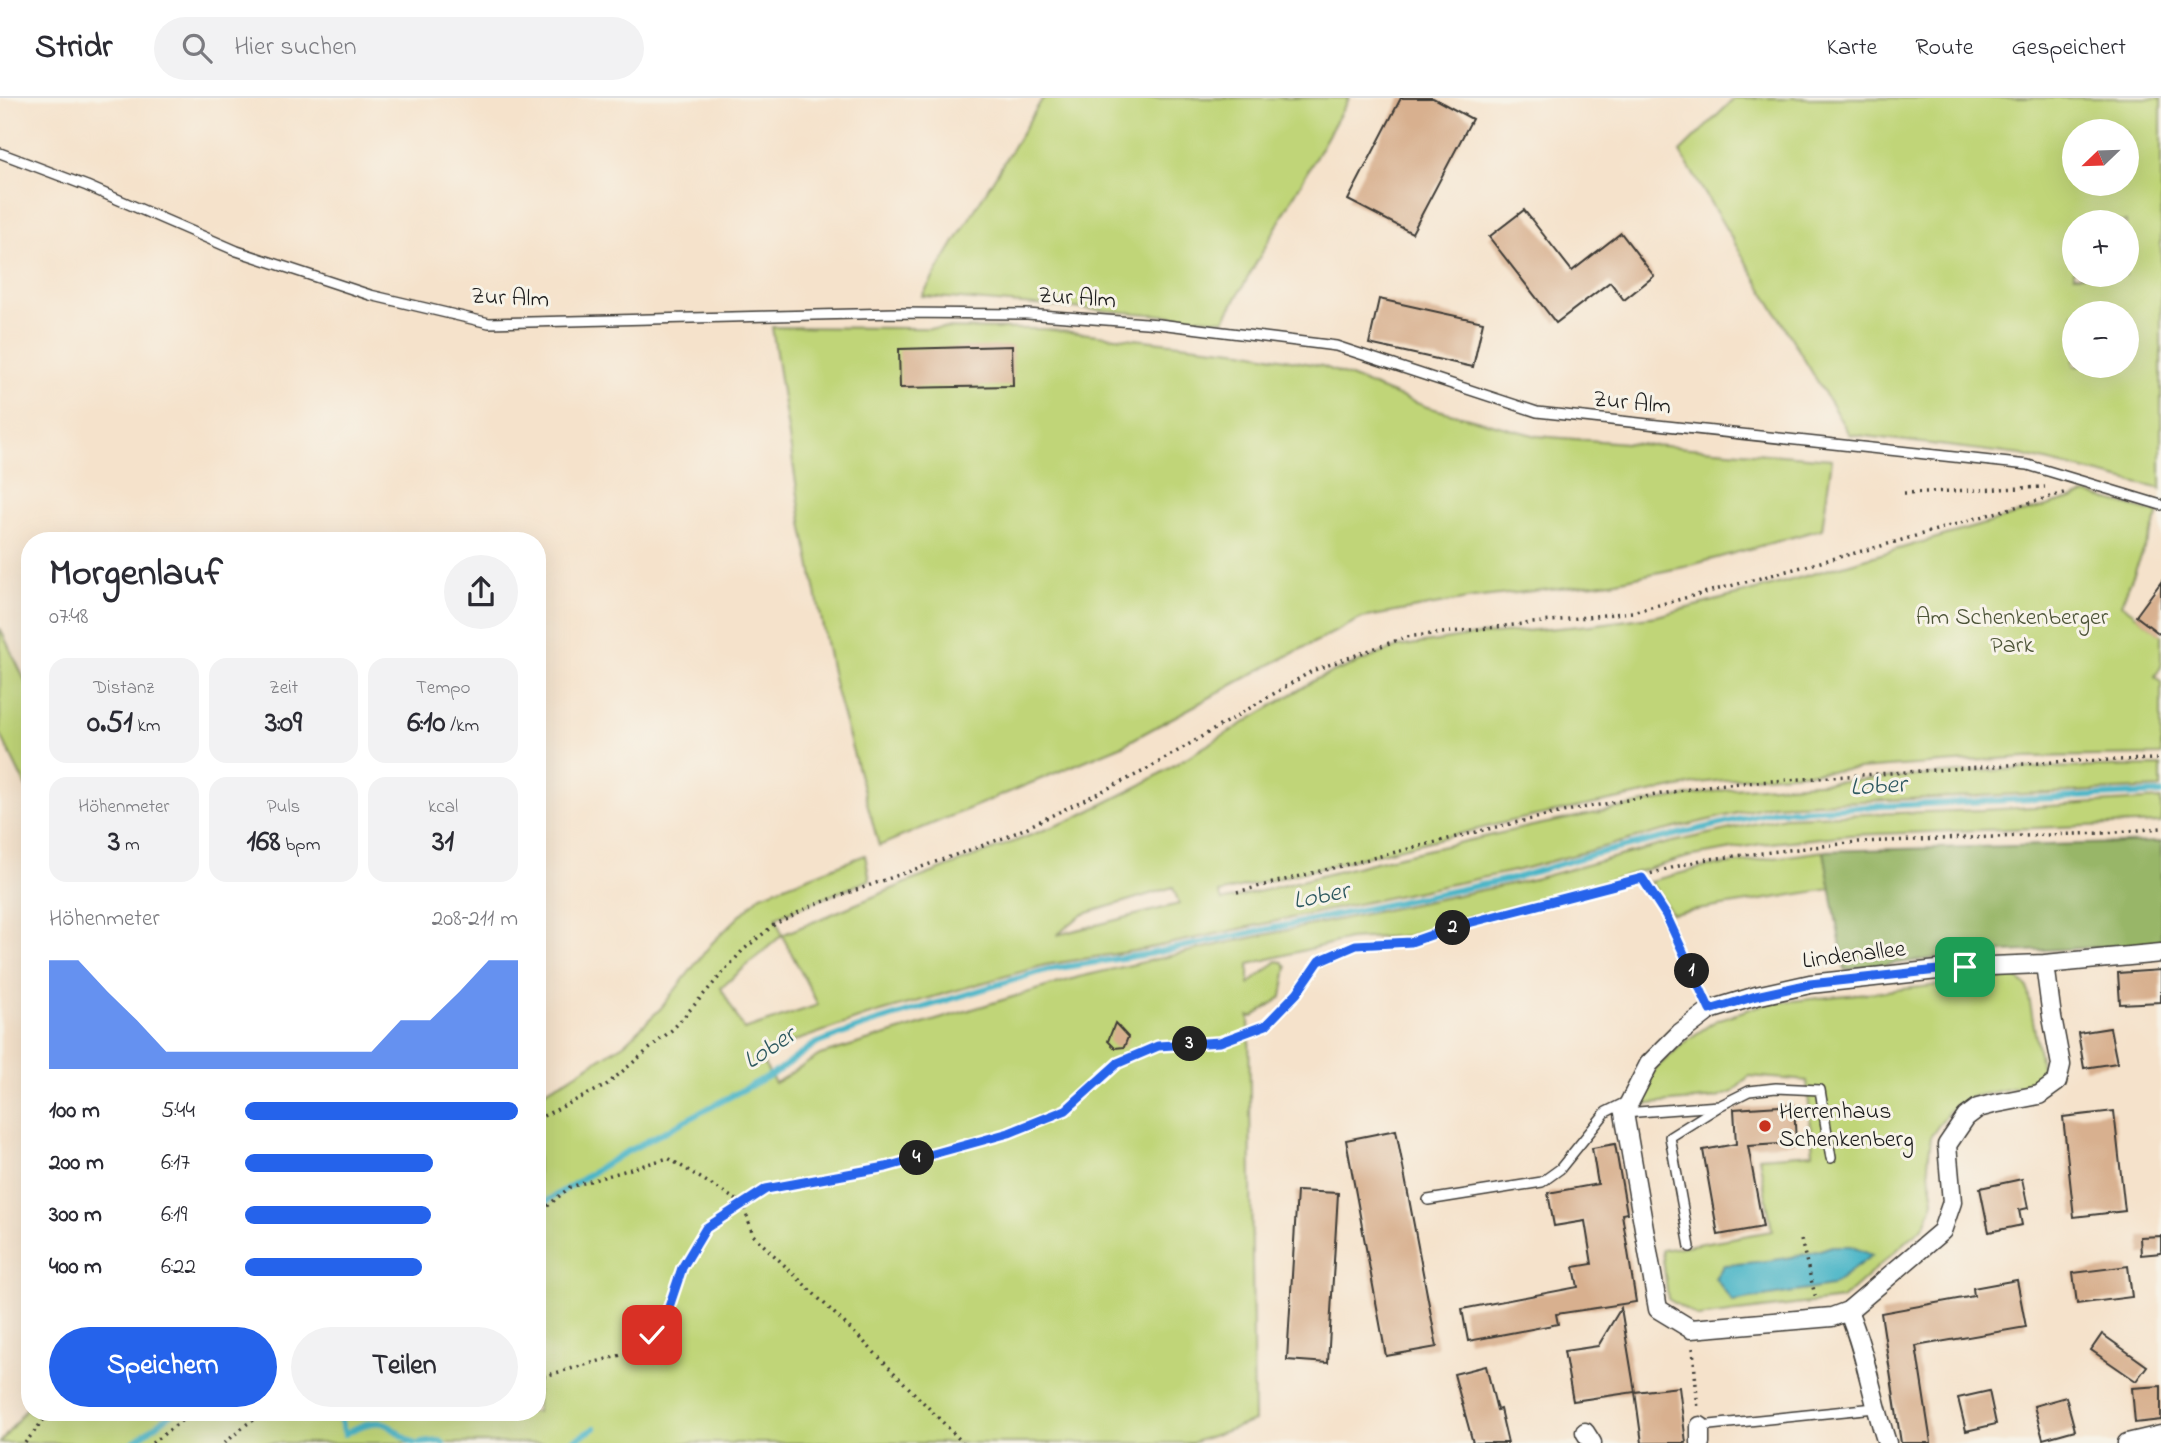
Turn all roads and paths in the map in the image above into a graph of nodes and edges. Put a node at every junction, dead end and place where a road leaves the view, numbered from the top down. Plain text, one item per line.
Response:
1 (0, 153) edge
2 (2089, 485) junction
3 (2052, 486) dead end
4 (1905, 493) dead end
5 (2161, 505) edge
6 (2161, 759) edge
7 (2161, 828) edge
8 (1642, 878) junction
9 (1237, 892) dead end
10 (2161, 953) edge
11 (2045, 964) junction
12 (1710, 1010) junction
13 (1627, 1106) junction
14 (1720, 1106) junction
15 (546, 1115) edge
16 (1831, 1158) dead end
17 (1428, 1200) dead end
18 (743, 1204) junction
19 (546, 1207) edge
20 (1801, 1240) dead end
21 (1690, 1247) dead end
22 (1815, 1297) dead end
23 (1848, 1311) junction
24 (1691, 1329) junction
25 (546, 1376) edge
26 (1875, 1408) junction
27 (42, 1421) edge
28 (181, 1421) edge
29 (252, 1421) edge
30 (1700, 1434) edge
31 (2161, 1435) edge
32 (24, 1443) edge
33 (152, 1443) edge
34 (225, 1443) edge
35 (964, 1443) edge
36 (1887, 1443) edge
37 (2126, 1443) edge

1 - 2 lane, Zur Alm
2 - 5 lane, Zur Alm
2 - 15 path
3 - 4 path
6 - 9 path
7 - 8 path
8 - 12 path
8 - 18 path
10 - 11 street, Lindenallee
11 - 12 street, Lindenallee
11 - 23 street
12 - 13 street, Lindenallee
13 - 14 lane
13 - 17 lane
13 - 24 street
14 - 16 lane
14 - 21 lane
18 - 19 path
18 - 25 path
18 - 35 path
20 - 22 path
23 - 24 street
23 - 26 street
24 - 30 path
26 - 30 lane
26 - 36 street
27 - 32 path
28 - 33 path
29 - 34 path
31 - 37 street

